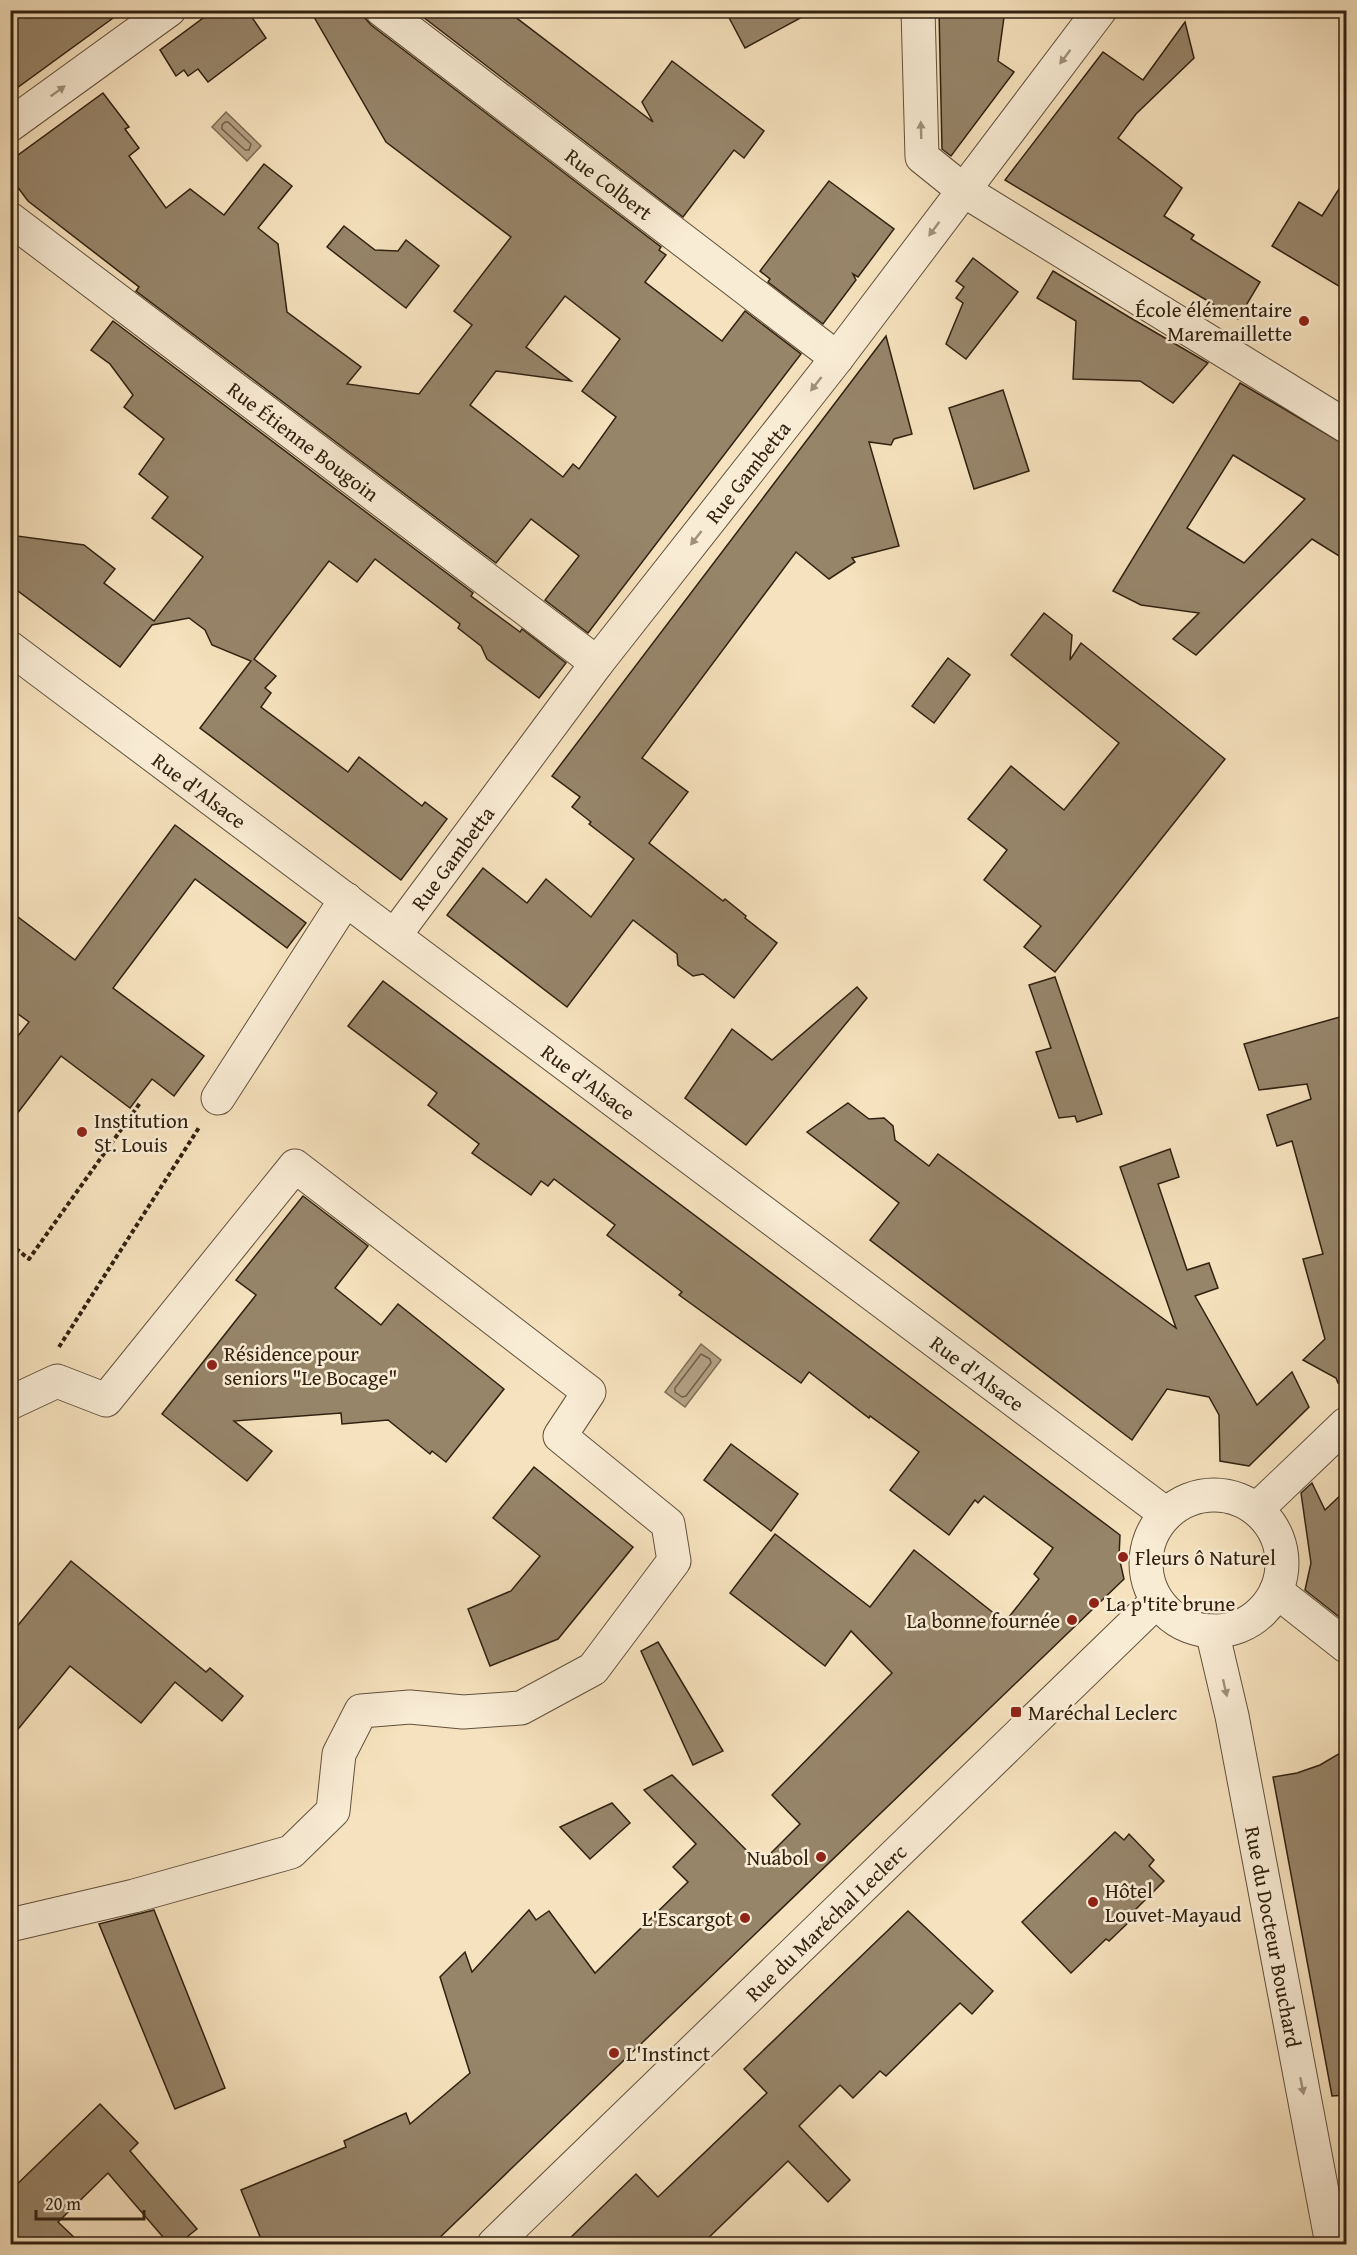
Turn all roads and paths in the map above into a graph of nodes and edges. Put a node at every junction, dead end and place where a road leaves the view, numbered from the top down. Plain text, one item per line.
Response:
1 (169, 10) edge
2 (382, 10) edge
3 (918, 10) edge
4 (1100, 10) edge
5 (10, 125) edge
6 (963, 190) junction
7 (10, 219) edge
8 (837, 358) junction
9 (1347, 426) edge
10 (10, 648) edge
11 (597, 663) junction
12 (346, 899) junction
13 (395, 935) junction
14 (218, 1098) joint
15 (140, 1103) dead end
16 (10, 1244) edge
17 (58, 1348) dead end
18 (20, 1398) edge
19 (1344, 1426) edge
20 (1257, 1509) junction
21 (1166, 1514) junction
22 (1276, 1592) junction
23 (1157, 1601) junction
24 (1212, 1631) junction
25 (1347, 1646) edge
26 (10, 1925) edge
27 (1324, 2242) edge
28 (494, 2244) edge

5 -> 1 street
2 - 8 street, Rue Colbert
6 -> 3 street
4 -> 6 street, Rue Gambetta
6 -> 8 street, Rue Gambetta
6 - 9 street
7 - 11 street, Rue Étienne Bougoin
8 -> 11 street, Rue Gambetta
10 - 12 street, Rue d'Alsace
11 - 13 street, Rue Gambetta
12 - 13 street, Rue d'Alsace
12 - 14 street
13 - 21 street, Rue d'Alsace
14 - 17 path
15 - 16 path
18 - 26 street
19 - 20 street
20 - 21 street
20 - 22 street
21 - 23 street
22 - 24 street
22 - 25 street
23 - 24 street
23 - 28 street, Rue du Maréchal Leclerc
24 -> 27 street, Rue du Docteur Bouchard

